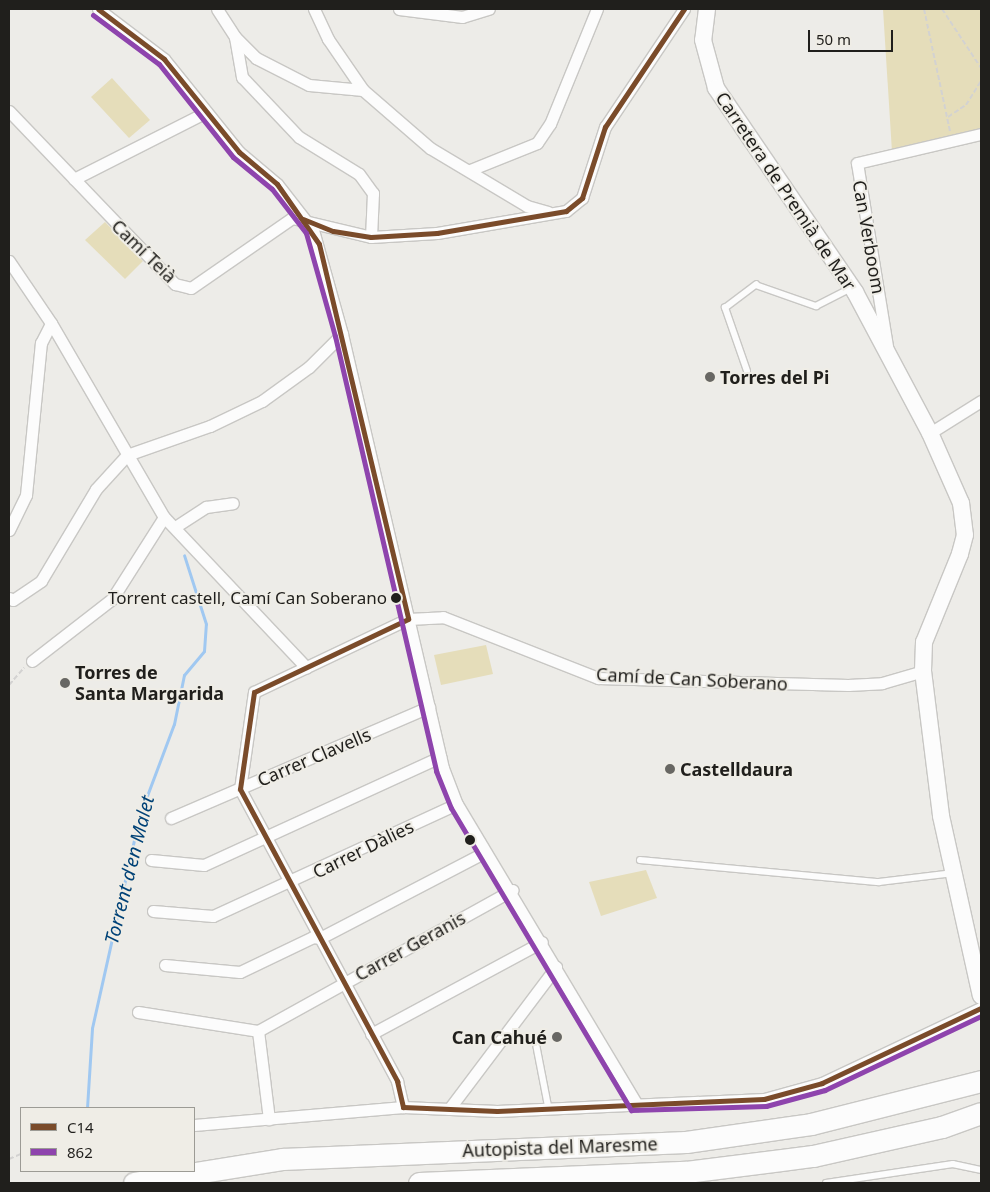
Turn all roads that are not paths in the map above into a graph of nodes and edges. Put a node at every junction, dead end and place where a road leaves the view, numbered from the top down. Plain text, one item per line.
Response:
1 (98, 9) edge
2 (217, 9) edge
3 (314, 9) edge
4 (399, 9) edge
5 (489, 9) edge
6 (597, 9) edge
7 (684, 9) edge
8 (707, 9) edge
9 (428, 12) edge
10 (235, 37) junction
11 (363, 90) junction
12 (9, 111) edge
13 (206, 112) junction
14 (981, 134) edge
15 (470, 170) junction
16 (74, 179) junction
17 (551, 212) junction
18 (303, 219) junction
19 (371, 237) junction
20 (9, 261) edge
21 (852, 288) junction
22 (51, 323) junction
23 (342, 334) junction
24 (888, 348) junction
25 (747, 371) dead end
26 (981, 401) edge
27 (930, 432) junction
28 (128, 454) junction
29 (233, 503) dead end
30 (164, 517) junction
31 (175, 527) junction
32 (9, 530) edge
33 (9, 598) edge
34 (408, 619) junction
35 (32, 661) road end
36 (306, 667) junction
37 (924, 671) junction
38 (429, 707) junction
39 (440, 757) junction
40 (240, 789) junction
41 (457, 804) junction
42 (171, 818) dead end
43 (267, 839) junction
44 (485, 852) junction
45 (151, 860) dead end
46 (640, 860) dead end
47 (953, 873) junction
48 (291, 884) junction
49 (512, 890) junction
50 (153, 911) dead end
51 (320, 938) junction
52 (542, 942) junction
53 (165, 965) dead end
54 (556, 967) junction
55 (344, 982) junction
56 (981, 996) edge
57 (981, 1008) edge
58 (138, 1012) dead end
59 (258, 1031) junction
60 (372, 1034) junction
61 (537, 1046) dead end
62 (981, 1081) edge
63 (637, 1105) junction
64 (403, 1107) junction
65 (449, 1109) junction
66 (548, 1109) junction
67 (981, 1113) edge
68 (269, 1119) junction
69 (195, 1126) edge
70 (981, 1170) edge
71 (134, 1183) edge
72 (419, 1183) edge
73 (826, 1183) edge

1 - 13 street
2 - 10 street
3 - 11 street
4 - 9 street
5 - 9 street
6 - 15 street
7 - 17 street
8 - 21 street, Carretera de Premià de Mar
10 - 11 street
10 - 19 street
11 - 15 street
12 - 16 street, Camí Teià
13 - 16 street
13 - 18 street
14 - 24 street, Can Verboom
15 - 17 street
16 - 18 street, Camí Teià
17 - 19 street
18 - 19 street
18 - 23 street
20 - 22 street
21 - 24 street, Carretera de Premià de Mar
21 - 25 lane
22 - 28 street
22 - 32 street
23 - 28 street
23 - 34 street
24 - 27 street, Carretera de Premià de Mar
26 - 27 street
27 - 37 street, Carretera de Premià de Mar
28 - 30 street
28 - 33 street
29 - 31 street
30 - 31 street
30 - 35 street
31 - 36 street
34 - 36 street, Camí de Can Soberano
34 - 37 street, Camí de Can Soberano
34 - 38 street
36 - 40 street, Camí de Can Soberano
37 - 47 street, Carretera de Premià de Mar
38 - 39 street
38 - 40 street, Carrer Clavells
39 - 41 street
39 - 43 street
40 - 42 street, Carrer Clavells
40 - 43 street
41 - 44 street
41 - 48 street, Carrer Dàlies
43 - 45 street
43 - 48 street
44 - 49 street
44 - 51 street
46 - 47 lane
47 - 56 street, Carretera de Premià de Mar
48 - 50 street, Carrer Dàlies
48 - 51 street
49 - 52 street
49 - 55 street, Carrer Geranis
51 - 53 street
51 - 55 street
52 - 54 street
52 - 60 street
54 - 63 street
54 - 65 street
55 - 59 street, Carrer Geranis
55 - 60 street
57 - 63 street
58 - 59 street
59 - 68 street
60 - 64 street
61 - 66 lane
62 - 71 highway, Autopista del Maresme
63 - 66 street
64 - 65 street
64 - 68 street
65 - 66 street
67 - 72 highway, Autopista del Maresme
68 - 69 street
70 - 73 lane

